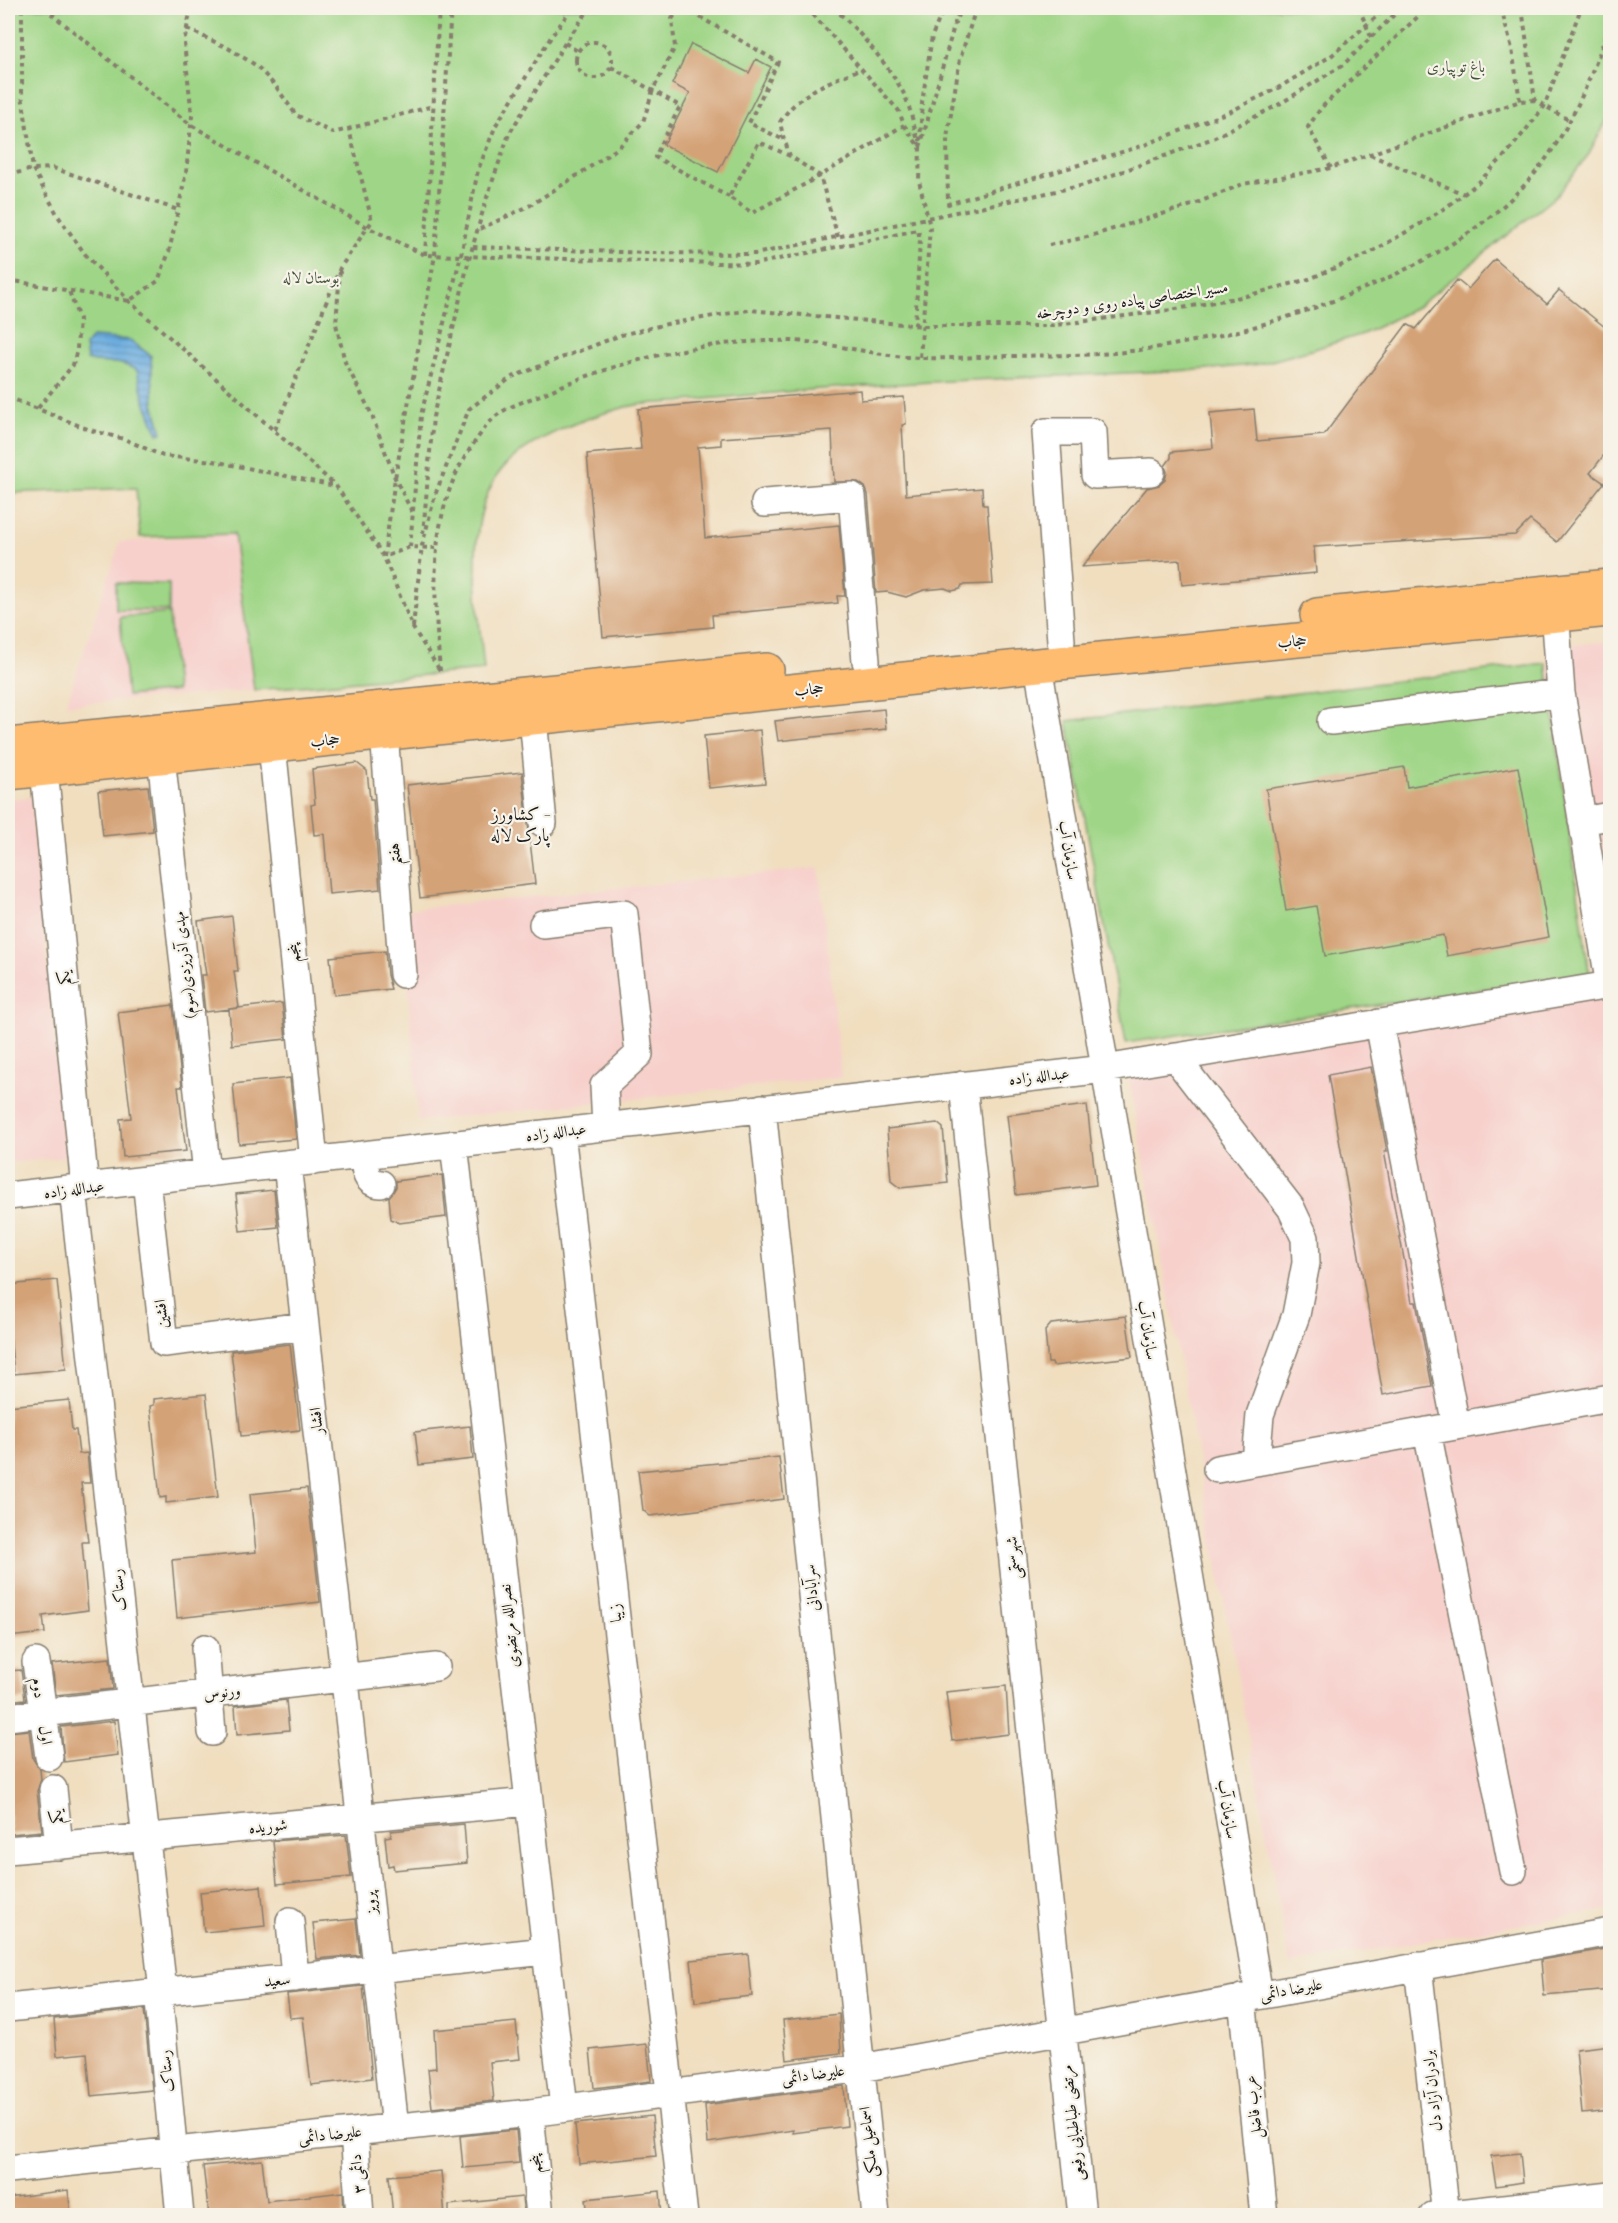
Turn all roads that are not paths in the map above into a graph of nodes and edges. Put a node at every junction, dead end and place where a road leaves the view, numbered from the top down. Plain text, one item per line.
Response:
1 (1151, 471) dead end
2 (765, 503) dead end
3 (1611, 586) edge
4 (1555, 603) junction
5 (1611, 610) edge
6 (1045, 650) junction
7 (866, 661) junction
8 (1561, 693) junction
9 (444, 700) junction
10 (533, 718) junction
11 (1331, 721) dead end
12 (384, 733) junction
13 (160, 743) junction
14 (8, 745) edge
15 (272, 745) junction
16 (42, 755) junction
17 (8, 773) edge
18 (1611, 816) edge
19 (1582, 821) junction
20 (543, 823) dead end
21 (1599, 850) edge
22 (543, 924) dead end
23 (403, 974) dead end
24 (1610, 986) edge
25 (1379, 1023) junction
26 (1175, 1057) junction
27 (1105, 1069) junction
28 (963, 1085) junction
29 (762, 1108) junction
30 (606, 1127) junction
31 (561, 1132) junction
32 (454, 1144) junction
33 (364, 1155) junction
34 (314, 1161) junction
35 (287, 1164) junction
36 (207, 1173) junction
37 (147, 1180) junction
38 (381, 1184) dead end
39 (79, 1188) junction
40 (8, 1196) edge
41 (305, 1326) junction
42 (1611, 1398) edge
43 (1456, 1426) junction
44 (1427, 1431) junction
45 (1256, 1462) junction
46 (1217, 1469) dead end
47 (205, 1648) dead end
48 (36, 1662) dead end
49 (436, 1667) dead end
50 (345, 1678) junction
51 (208, 1694) junction
52 (131, 1703) junction
53 (43, 1713) junction
54 (8, 1718) edge
55 (212, 1732) dead end
56 (49, 1757) dead end
57 (53, 1789) dead end
58 (529, 1802) junction
59 (360, 1818) junction
60 (146, 1837) junction
61 (59, 1846) junction
62 (8, 1850) edge
63 (1513, 1871) dead end
64 (290, 1921) dead end
65 (1611, 1932) edge
66 (546, 1951) junction
67 (1418, 1966) junction
68 (377, 1969) junction
69 (295, 1978) junction
70 (160, 1992) junction
71 (1251, 1997) junction
72 (8, 2008) edge
73 (1063, 2031) junction
74 (861, 2068) junction
75 (670, 2094) junction
76 (564, 2108) junction
77 (530, 2113) junction
78 (395, 2127) junction
79 (354, 2132) junction
80 (174, 2151) junction
81 (8, 2169) edge
82 (1611, 2196) edge
83 (1441, 2215) edge
84 (180, 2216) edge
85 (360, 2216) edge
86 (540, 2216) edge
87 (684, 2216) edge
88 (876, 2216) edge
89 (1082, 2216) edge
90 (1264, 2216) edge

1 - 6 street, سازمان آب
2 - 7 street
3 - 4 main road, حجاب
4 - 5 main road, حجاب
4 - 6 main road, حجاب
4 - 8 street
6 - 7 main road, حجاب
6 - 10 main road, حجاب
6 - 27 street, سازمان آب
7 - 9 main road, حجاب
8 - 11 street
8 - 19 street
9 - 10 main road, حجاب
9 - 12 main road, حجاب
9 - 13 main road, حجاب
10 - 20 street
12 - 15 main road, حجاب
12 - 23 street, هفتم
13 - 15 main road, حجاب
13 - 16 main road, حجاب
13 - 36 street, مهدی آذریزدی(سوم)
14 - 16 main road, حجاب
15 - 34 street, پنجم
16 - 17 main road, حجاب
16 - 39 street, یکم
18 - 19 street
19 - 21 street
21 - 24 street
22 - 30 street
24 - 25 street, عبدالله زاده
25 - 26 street, عبدالله زاده
25 - 43 street
26 - 27 street, عبدالله زاده
26 - 45 street
27 - 28 street, عبدالله زاده
27 - 71 street, سازمان آب
28 - 29 street, عبدالله زاده
28 - 73 street, شهرستمی
29 - 30 street, عبدالله زاده
29 - 74 street, سرآبادانی
30 - 31 street, عبدالله زاده
31 - 32 street, عبدالله زاده
31 - 75 street, زیبا
32 - 33 street, عبدالله زاده
32 - 58 street, نصرالله مرتضوی
33 - 34 street, عبدالله زاده
33 - 38 street
34 - 35 street, عبدالله زاده
35 - 36 street, عبدالله زاده
35 - 41 street, افشار
36 - 37 street, عبدالله زاده
37 - 39 street, عبدالله زاده
37 - 41 street, افشین
39 - 40 street, عبدالله زاده
39 - 52 street, رستاک
41 - 50 street, افشار
42 - 43 street
43 - 44 street
44 - 45 street
44 - 63 street
45 - 46 street
47 - 51 street
48 - 53 street, دوم
49 - 50 street, ورنوس
50 - 51 street, ورنوس
50 - 59 street, پرویز
51 - 52 street, ورنوس
51 - 55 street
52 - 53 street, ورنوس
52 - 60 street, رستاک
53 - 54 street, ورنوس
53 - 56 street, اول
57 - 61 street, یکم
58 - 59 street, شوریده
58 - 66 street, نصرالله مرتضوی
59 - 60 street, شوریده
59 - 68 street, پرویز
60 - 61 street, شوریده
60 - 70 street, رستاک
61 - 62 street, شوریده
64 - 69 street
65 - 67 street, علیرضا دائمی
66 - 68 street, سعید
66 - 76 street, نصرالله مرتضوی
67 - 71 street, علیرضا دائمی
67 - 83 street, برادران آزاد دل
68 - 69 street, سعید
68 - 78 street, پرویز
69 - 70 street, سعید
70 - 72 street, سعید
70 - 80 street, رستاک
71 - 73 street, علیرضا دائمی
71 - 90 street, عرب فاضل
73 - 74 street, علیرضا دائمی
73 - 89 street, مرتضی طباطبایی رفیعی
74 - 75 street, علیرضا دائمی
74 - 88 street, اسماعیل ملکی
75 - 76 street, علیرضا دائمی
75 - 87 street, زیبا
76 - 77 street, علیرضا دائمی
77 - 78 street, علیرضا دائمی
77 - 86 street, پنجم
78 - 79 street, علیرضا دائمی
79 - 80 street, علیرضا دائمی
79 - 85 street, دائمی ۳
80 - 81 street, علیرضا دائمی
80 - 84 street, رستاک
82 - 83 street

